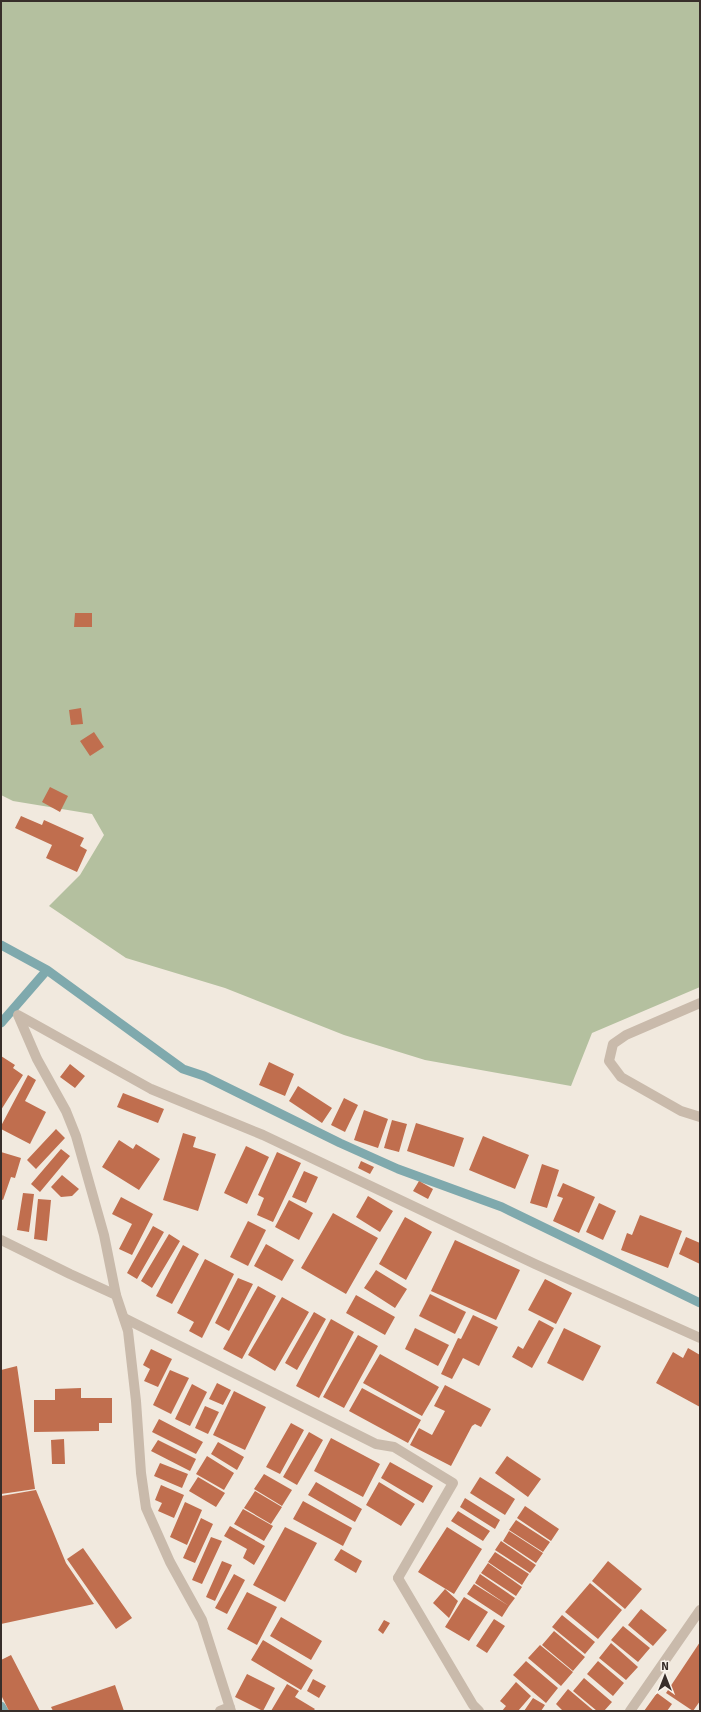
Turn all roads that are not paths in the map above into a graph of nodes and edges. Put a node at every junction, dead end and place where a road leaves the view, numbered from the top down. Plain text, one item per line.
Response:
1 (700, 1003) edge
2 (700, 1117) edge
3 (1, 1240) edge
4 (116, 1295) junction
5 (124, 1318) junction
6 (700, 1338) edge
7 (700, 1610) edge
8 (230, 1709) edge
9 (220, 1711) edge
10 (479, 1711) edge
11 (630, 1711) edge

1 - 2 street
3 - 4 street
4 - 5 street
4 - 6 street
5 - 8 street
5 - 10 street
7 - 11 street
8 - 9 street

